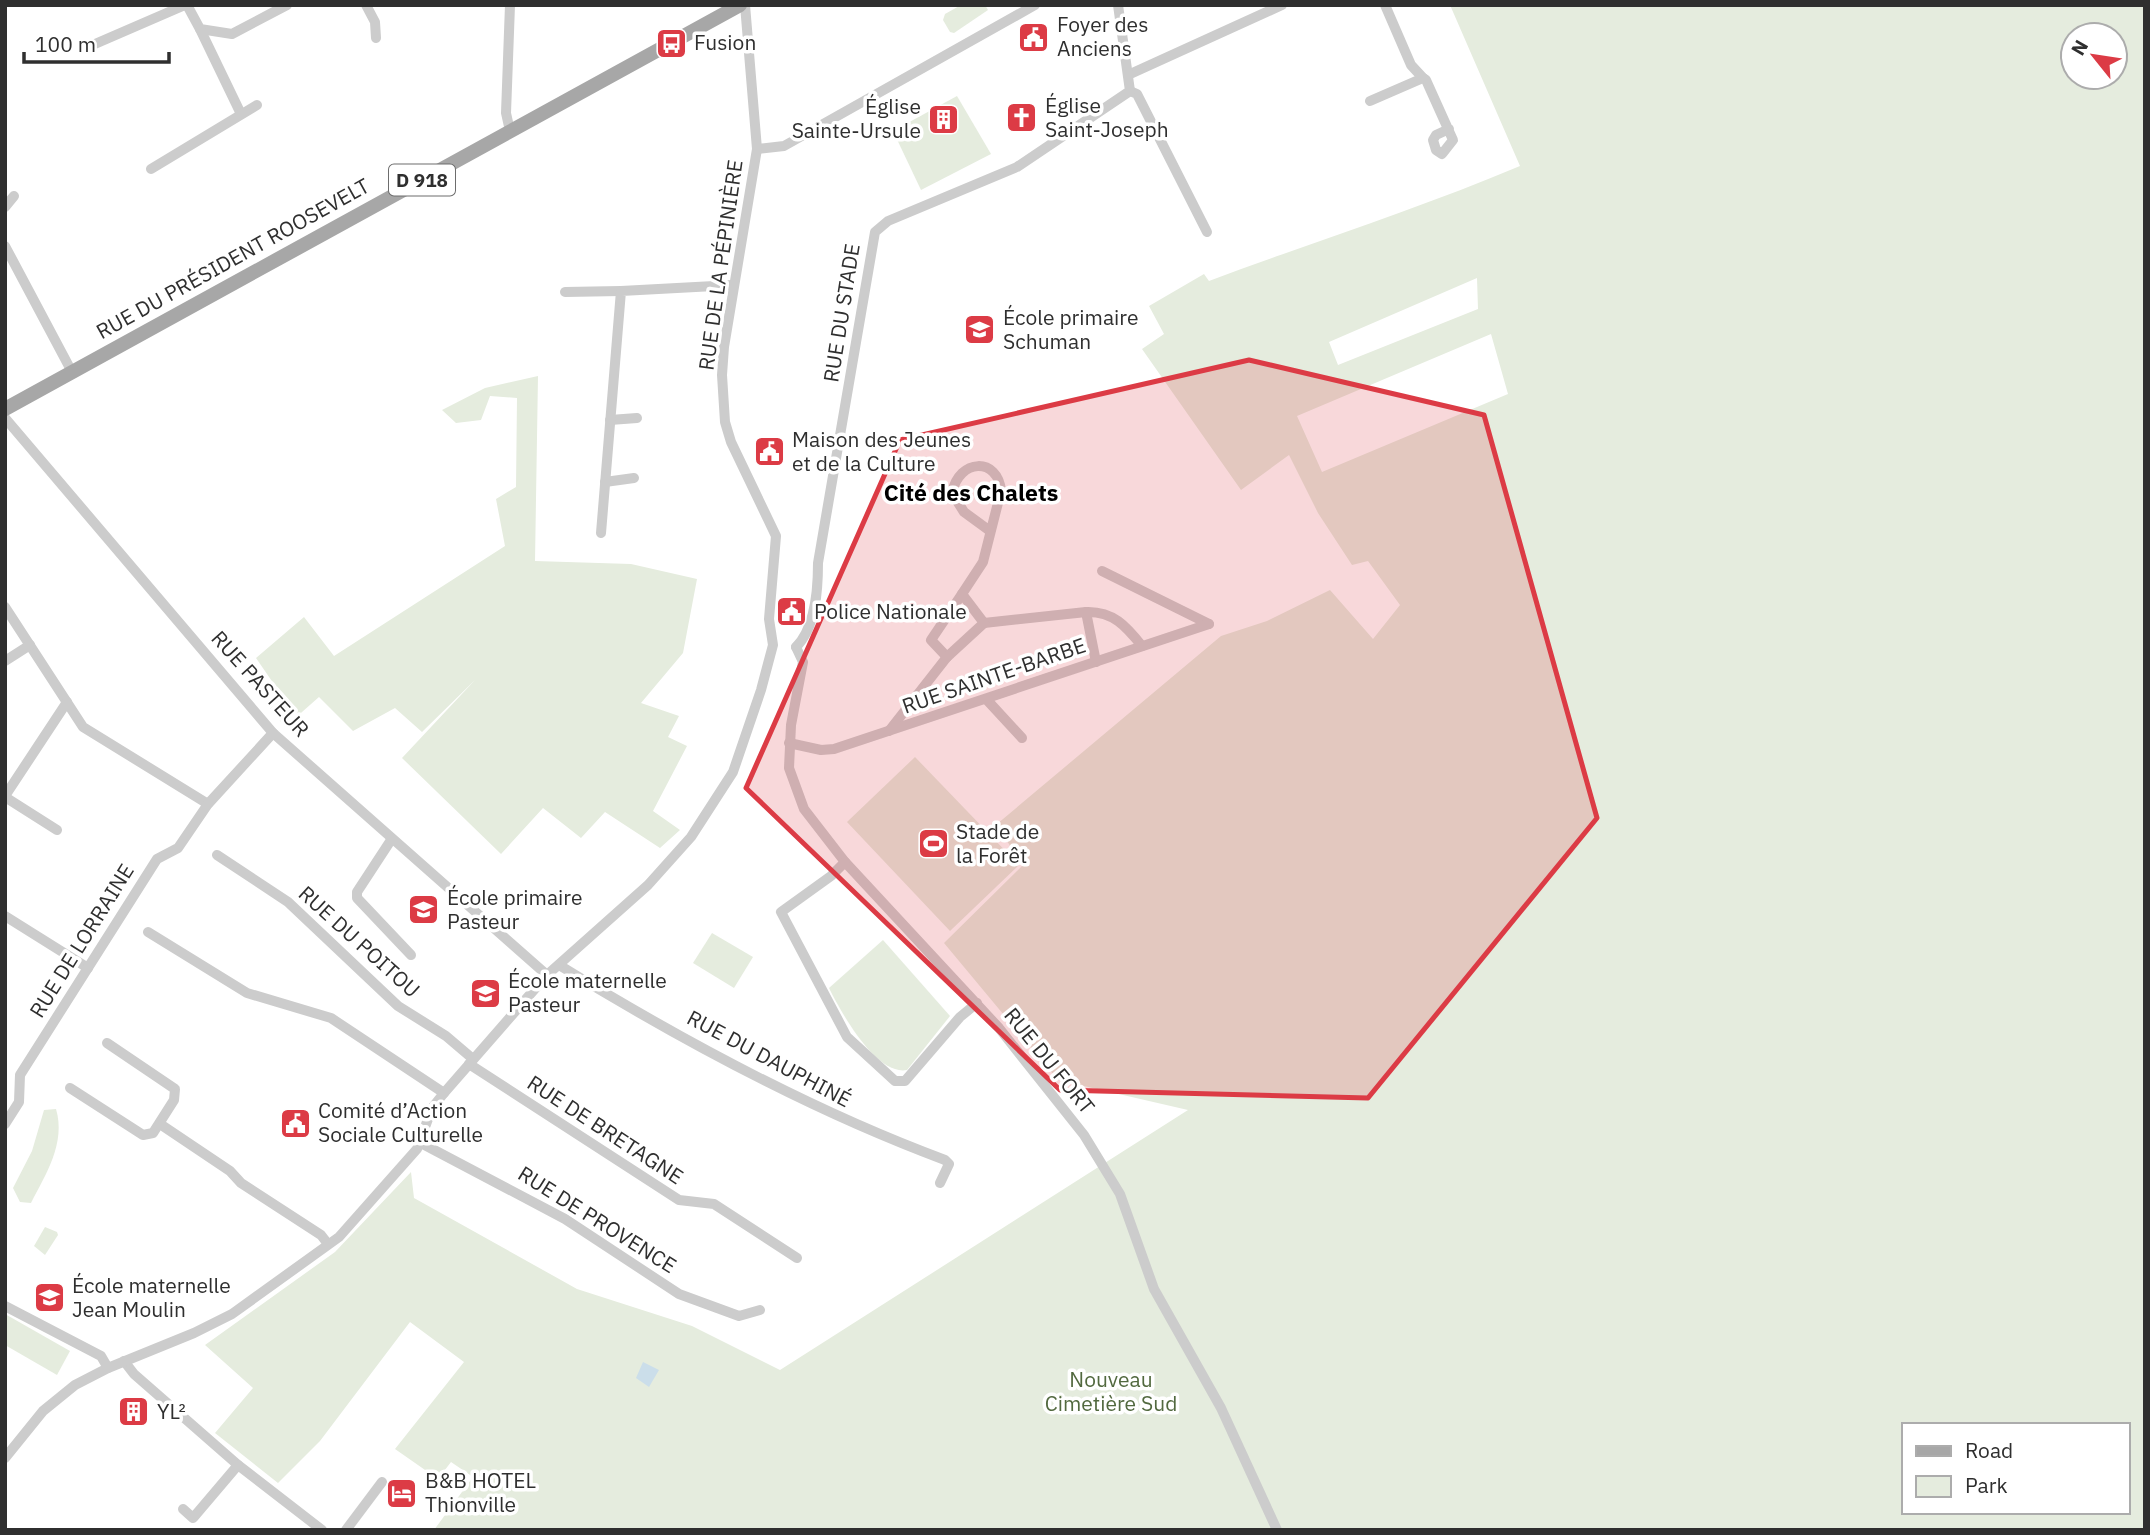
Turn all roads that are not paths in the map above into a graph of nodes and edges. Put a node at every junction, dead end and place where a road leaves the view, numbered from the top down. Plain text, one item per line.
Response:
1 (186, 5) edge
2 (287, 5) edge
3 (366, 5) edge
4 (510, 5) edge
5 (742, 5) edge
6 (1035, 5) edge
7 (1118, 5) edge
8 (1282, 5) edge
9 (1385, 5) edge
10 (200, 29) junction
11 (376, 38) dead end
12 (88, 47) dead end
13 (1128, 75) junction
14 (1423, 78) junction
15 (1130, 91) junction
16 (1370, 100) dead end
17 (257, 105) dead end
18 (241, 114) junction
19 (1449, 129) dead end
20 (510, 131) junction
21 (757, 149) junction
22 (151, 169) dead end
23 (14, 196) dead end
24 (5, 207) edge
25 (1208, 232) dead end
26 (5, 246) edge
27 (733, 285) junction
28 (621, 291) junction
29 (565, 292) dead end
30 (72, 372) junction
31 (5, 409) edge
32 (5, 418) edge
33 (637, 418) dead end
34 (610, 420) junction
35 (634, 478) dead end
36 (605, 482) junction
37 (990, 531) junction
38 (601, 533) dead end
39 (1102, 570) dead end
40 (962, 594) junction
41 (5, 607) edge
42 (1086, 612) junction
43 (984, 623) junction
44 (30, 645) junction
45 (773, 645) junction
46 (1142, 646) junction
47 (796, 647) junction
48 (947, 657) junction
49 (5, 662) edge
50 (1096, 662) junction
51 (987, 700) junction
52 (67, 702) junction
53 (889, 732) junction
54 (273, 733) junction
55 (1023, 738) dead end
56 (789, 743) junction
57 (5, 796) edge
58 (208, 804) junction
59 (57, 830) dead end
60 (391, 840) junction
61 (217, 855) dead end
62 (845, 862) junction
63 (5, 916) edge
64 (148, 932) dead end
65 (411, 955) dead end
66 (559, 965) junction
67 (88, 968) junction
68 (547, 975) junction
69 (976, 1003) junction
70 (107, 1043) dead end
71 (471, 1062) junction
72 (70, 1088) dead end
73 (444, 1093) junction
74 (5, 1124) edge
75 (160, 1124) junction
76 (419, 1142) junction
77 (940, 1183) dead end
78 (328, 1244) junction
79 (797, 1258) dead end
80 (5, 1306) edge
81 (760, 1310) dead end
82 (124, 1361) junction
83 (108, 1368) junction
84 (5, 1458) edge
85 (239, 1465) junction
86 (382, 1482) dead end
87 (183, 1509) dead end
88 (322, 1530) edge
89 (346, 1530) edge
90 (1277, 1530) edge

1 - 10 street
1 - 12 street
2 - 10 street
3 - 11 street
4 - 20 street
5 - 20 main road, RUE DU PRÉSIDENT ROOSEVELT / D 918
5 - 21 street, RUE DE LA PÉPINIÈRE
6 - 21 street
7 - 13 street
8 - 13 street
9 - 14 street
10 - 18 street
13 - 15 street
14 - 16 street
14 - 19 street
15 - 25 street
15 - 47 street, RUE DU STADE
17 - 18 street
18 - 22 street
20 - 30 main road, RUE DU PRÉSIDENT ROOSEVELT / D 918
21 - 27 street, RUE DE LA PÉPINIÈRE
23 - 24 street
26 - 30 street
27 - 28 street
27 - 45 street, RUE DE LA PÉPINIÈRE
28 - 29 street
28 - 34 street
30 - 31 main road, RUE DU PRÉSIDENT ROOSEVELT / D 918
32 - 54 street, RUE PASTEUR
33 - 34 street
34 - 36 street
35 - 36 street
36 - 38 street
37 - 37 street
37 - 40 street
39 - 46 street, RUE SAINTE-BARBE
40 - 43 street
40 - 48 street
41 - 44 street
42 - 43 street
42 - 46 street
42 - 50 street
43 - 48 street
44 - 49 street
44 - 52 street
45 - 47 street
45 - 66 street
46 - 50 street, RUE SAINTE-BARBE
47 - 56 street, RUE DU FORT
48 - 53 street
50 - 51 street, RUE SAINTE-BARBE
51 - 53 street, RUE SAINTE-BARBE
51 - 55 street
52 - 57 street
52 - 58 street
53 - 56 street, RUE SAINTE-BARBE
54 - 58 street, RUE DE LORRAINE
54 - 60 street, RUE PASTEUR
56 - 62 street, RUE DU FORT
57 - 59 street
58 - 67 street, RUE DE LORRAINE
60 - 65 street
60 - 68 street, RUE PASTEUR
61 - 71 street, RUE DU POITOU
62 - 69 street, RUE DU FORT
62 - 69 street
63 - 67 street
64 - 73 street
66 - 68 street
66 - 77 street, RUE DU DAUPHINÉ
67 - 74 street, RUE DE LORRAINE
68 - 71 street
69 - 90 street, RUE DU FORT
70 - 75 street
71 - 73 street
71 - 79 street, RUE DE BRETAGNE
72 - 75 street
73 - 76 street
75 - 78 street
76 - 78 street
76 - 81 street, RUE DE PROVENCE
78 - 82 street
80 - 83 street
82 - 83 street
82 - 85 street
83 - 84 street
85 - 87 street
85 - 88 street
86 - 89 street

